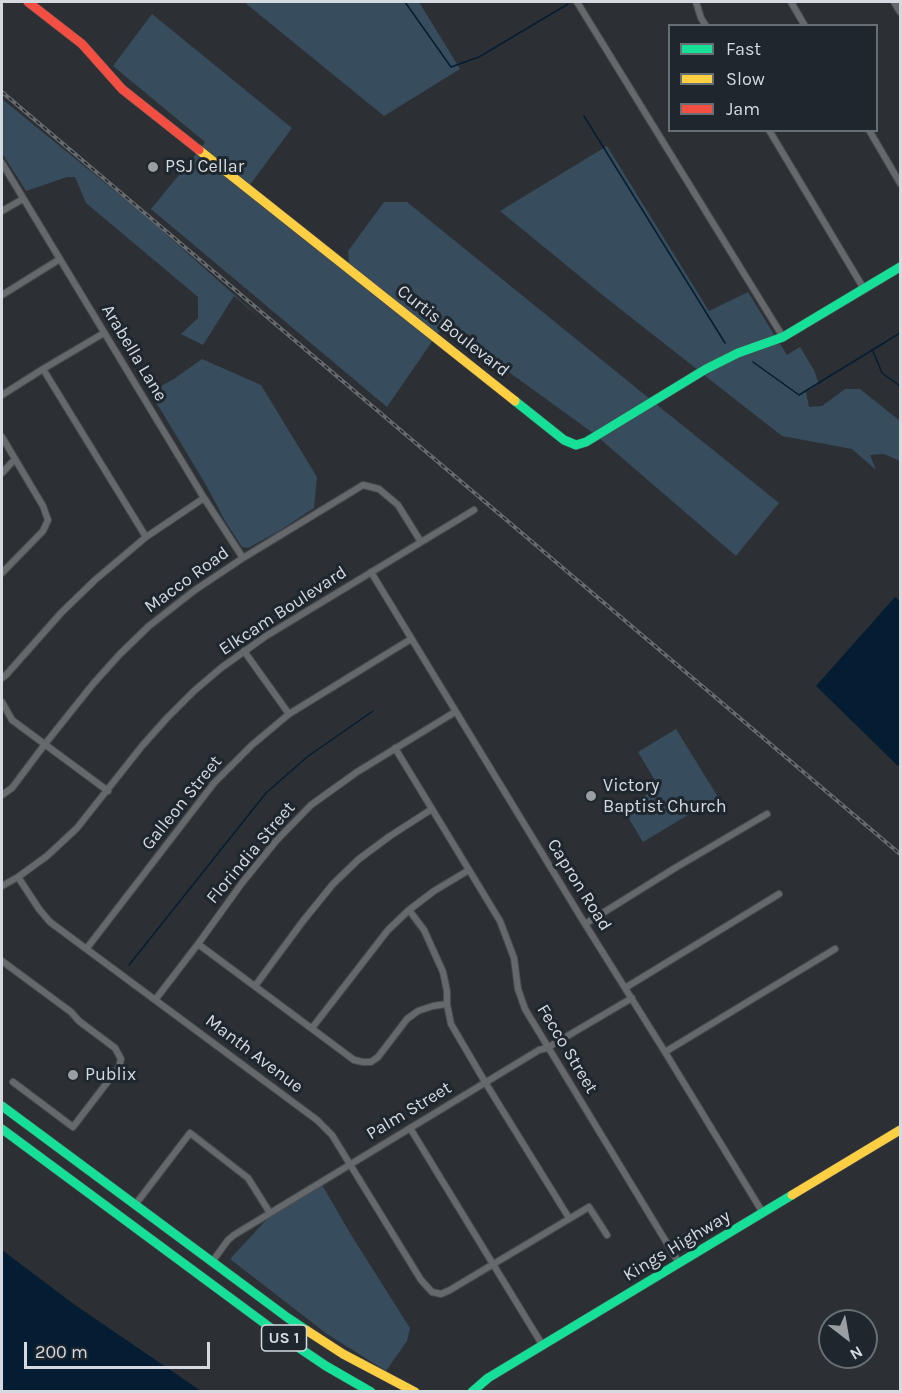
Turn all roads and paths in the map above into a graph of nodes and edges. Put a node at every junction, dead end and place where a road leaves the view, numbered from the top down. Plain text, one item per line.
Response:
1 (28, 2) edge
2 (577, 2) edge
3 (696, 2) edge
4 (791, 2) edge
5 (894, 2) edge
6 (900, 12) edge
7 (705, 24) edge
8 (805, 24) edge
9 (770, 132) edge
10 (870, 132) edge
11 (2, 163) edge
12 (900, 183) edge
13 (23, 199) junction
14 (2, 212) edge
15 (60, 259) junction
16 (900, 267) edge
17 (864, 289) junction
18 (2, 295) edge
19 (104, 333) junction
20 (783, 337) junction
21 (43, 369) junction
22 (2, 395) edge
23 (2, 437) edge
24 (15, 459) junction
25 (2, 473) edge
26 (204, 498) junction
27 (474, 510) dead end
28 (146, 537) junction
29 (421, 542) junction
30 (243, 558) junction
31 (371, 572) junction
32 (2, 573) edge
33 (411, 639) junction
34 (244, 651) junction
35 (2, 678) edge
36 (2, 702) edge
37 (455, 712) junction
38 (290, 714) junction
39 (45, 744) junction
40 (395, 748) junction
41 (108, 791) junction
42 (2, 795) edge
43 (432, 809) junction
44 (767, 814) dead end
45 (468, 870) junction
46 (18, 877) junction
47 (2, 886) edge
48 (779, 894) dead end
49 (409, 910) junction
50 (585, 924) junction
51 (198, 945) junction
52 (87, 948) junction
53 (835, 949) dead end
54 (2, 961) edge
55 (255, 986) junction
56 (625, 988) junction
57 (632, 998) junction
58 (155, 1000) junction
59 (447, 1004) junction
60 (312, 1028) junction
61 (547, 1048) junction
62 (665, 1052) junction
63 (13, 1082) dead end
64 (485, 1083) junction
65 (2, 1106) edge
66 (410, 1128) junction
67 (2, 1129) edge
68 (900, 1130) edge
69 (350, 1164) junction
70 (135, 1205) junction
71 (270, 1213) junction
72 (763, 1213) junction
73 (569, 1218) junction
74 (607, 1235) dead end
75 (212, 1262) junction
76 (680, 1263) junction
77 (494, 1265) junction
78 (543, 1346) junction
79 (474, 1390) edge
80 (370, 1392) edge
81 (415, 1392) edge

1 - 20 street, Curtis Boulevard
2 - 20 street
3 - 7 street
4 - 8 street
5 - 6 street
9 - 17 street
10 - 12 street
11 - 13 street, Arabella Lane
13 - 14 street
13 - 15 street, Arabella Lane
15 - 18 street
15 - 19 street, Arabella Lane
16 - 17 street, Curtis Boulevard
17 - 20 street, Curtis Boulevard
19 - 21 street
19 - 26 street, Arabella Lane
21 - 22 street
21 - 28 street
23 - 24 street
24 - 25 street
24 - 32 street
26 - 28 street
26 - 30 street, Arabella Lane
27 - 29 street, Elkcam Boulevard
28 - 35 street
29 - 30 street, Macco Road
29 - 31 street, Elkcam Boulevard
30 - 39 street, Macco Road
31 - 33 street, Capron Road
31 - 34 street, Elkcam Boulevard
33 - 37 street, Capron Road
33 - 38 street, Galleon Street
34 - 38 street
34 - 41 street, Elkcam Boulevard
36 - 39 street
37 - 40 street, Florindia Street
37 - 50 street, Capron Road
38 - 52 street, Galleon Street
39 - 41 street
39 - 42 street, Macco Road
40 - 43 street, Fecco Street
40 - 51 street, Florindia Street
41 - 46 street, Elkcam Boulevard
43 - 45 street, Fecco Street
43 - 55 street
44 - 50 street
45 - 49 street
45 - 61 street, Fecco Street
46 - 47 street, Elkcam Boulevard
46 - 52 street, Manth Avenue
48 - 56 street
49 - 59 street
49 - 60 street
50 - 56 street, Capron Road
51 - 55 street
51 - 58 street, Florindia Street
52 - 58 street, Manth Avenue
53 - 62 street
54 - 63 street
55 - 60 street
56 - 57 street, Capron Road
57 - 61 street, Palm Street
57 - 62 street, Capron Road
58 - 69 street, Manth Avenue
59 - 60 street
59 - 64 street
61 - 64 street, Palm Street
61 - 76 street, Fecco Street
62 - 72 street, Capron Road
64 - 66 street, Palm Street
64 - 73 street
65 - 70 street, US 1
66 - 69 street, Palm Street
66 - 77 street
67 - 80 street, US 1
68 - 72 street, Kings Highway
69 - 71 street, Palm Street
69 - 77 street, Manth Avenue
70 - 71 street
70 - 75 street, US 1
71 - 75 street, Palm Street
72 - 76 street, Kings Highway
73 - 74 street
73 - 77 street
75 - 81 street, US 1
76 - 78 street, Kings Highway
77 - 78 street
78 - 79 street, Kings Highway

